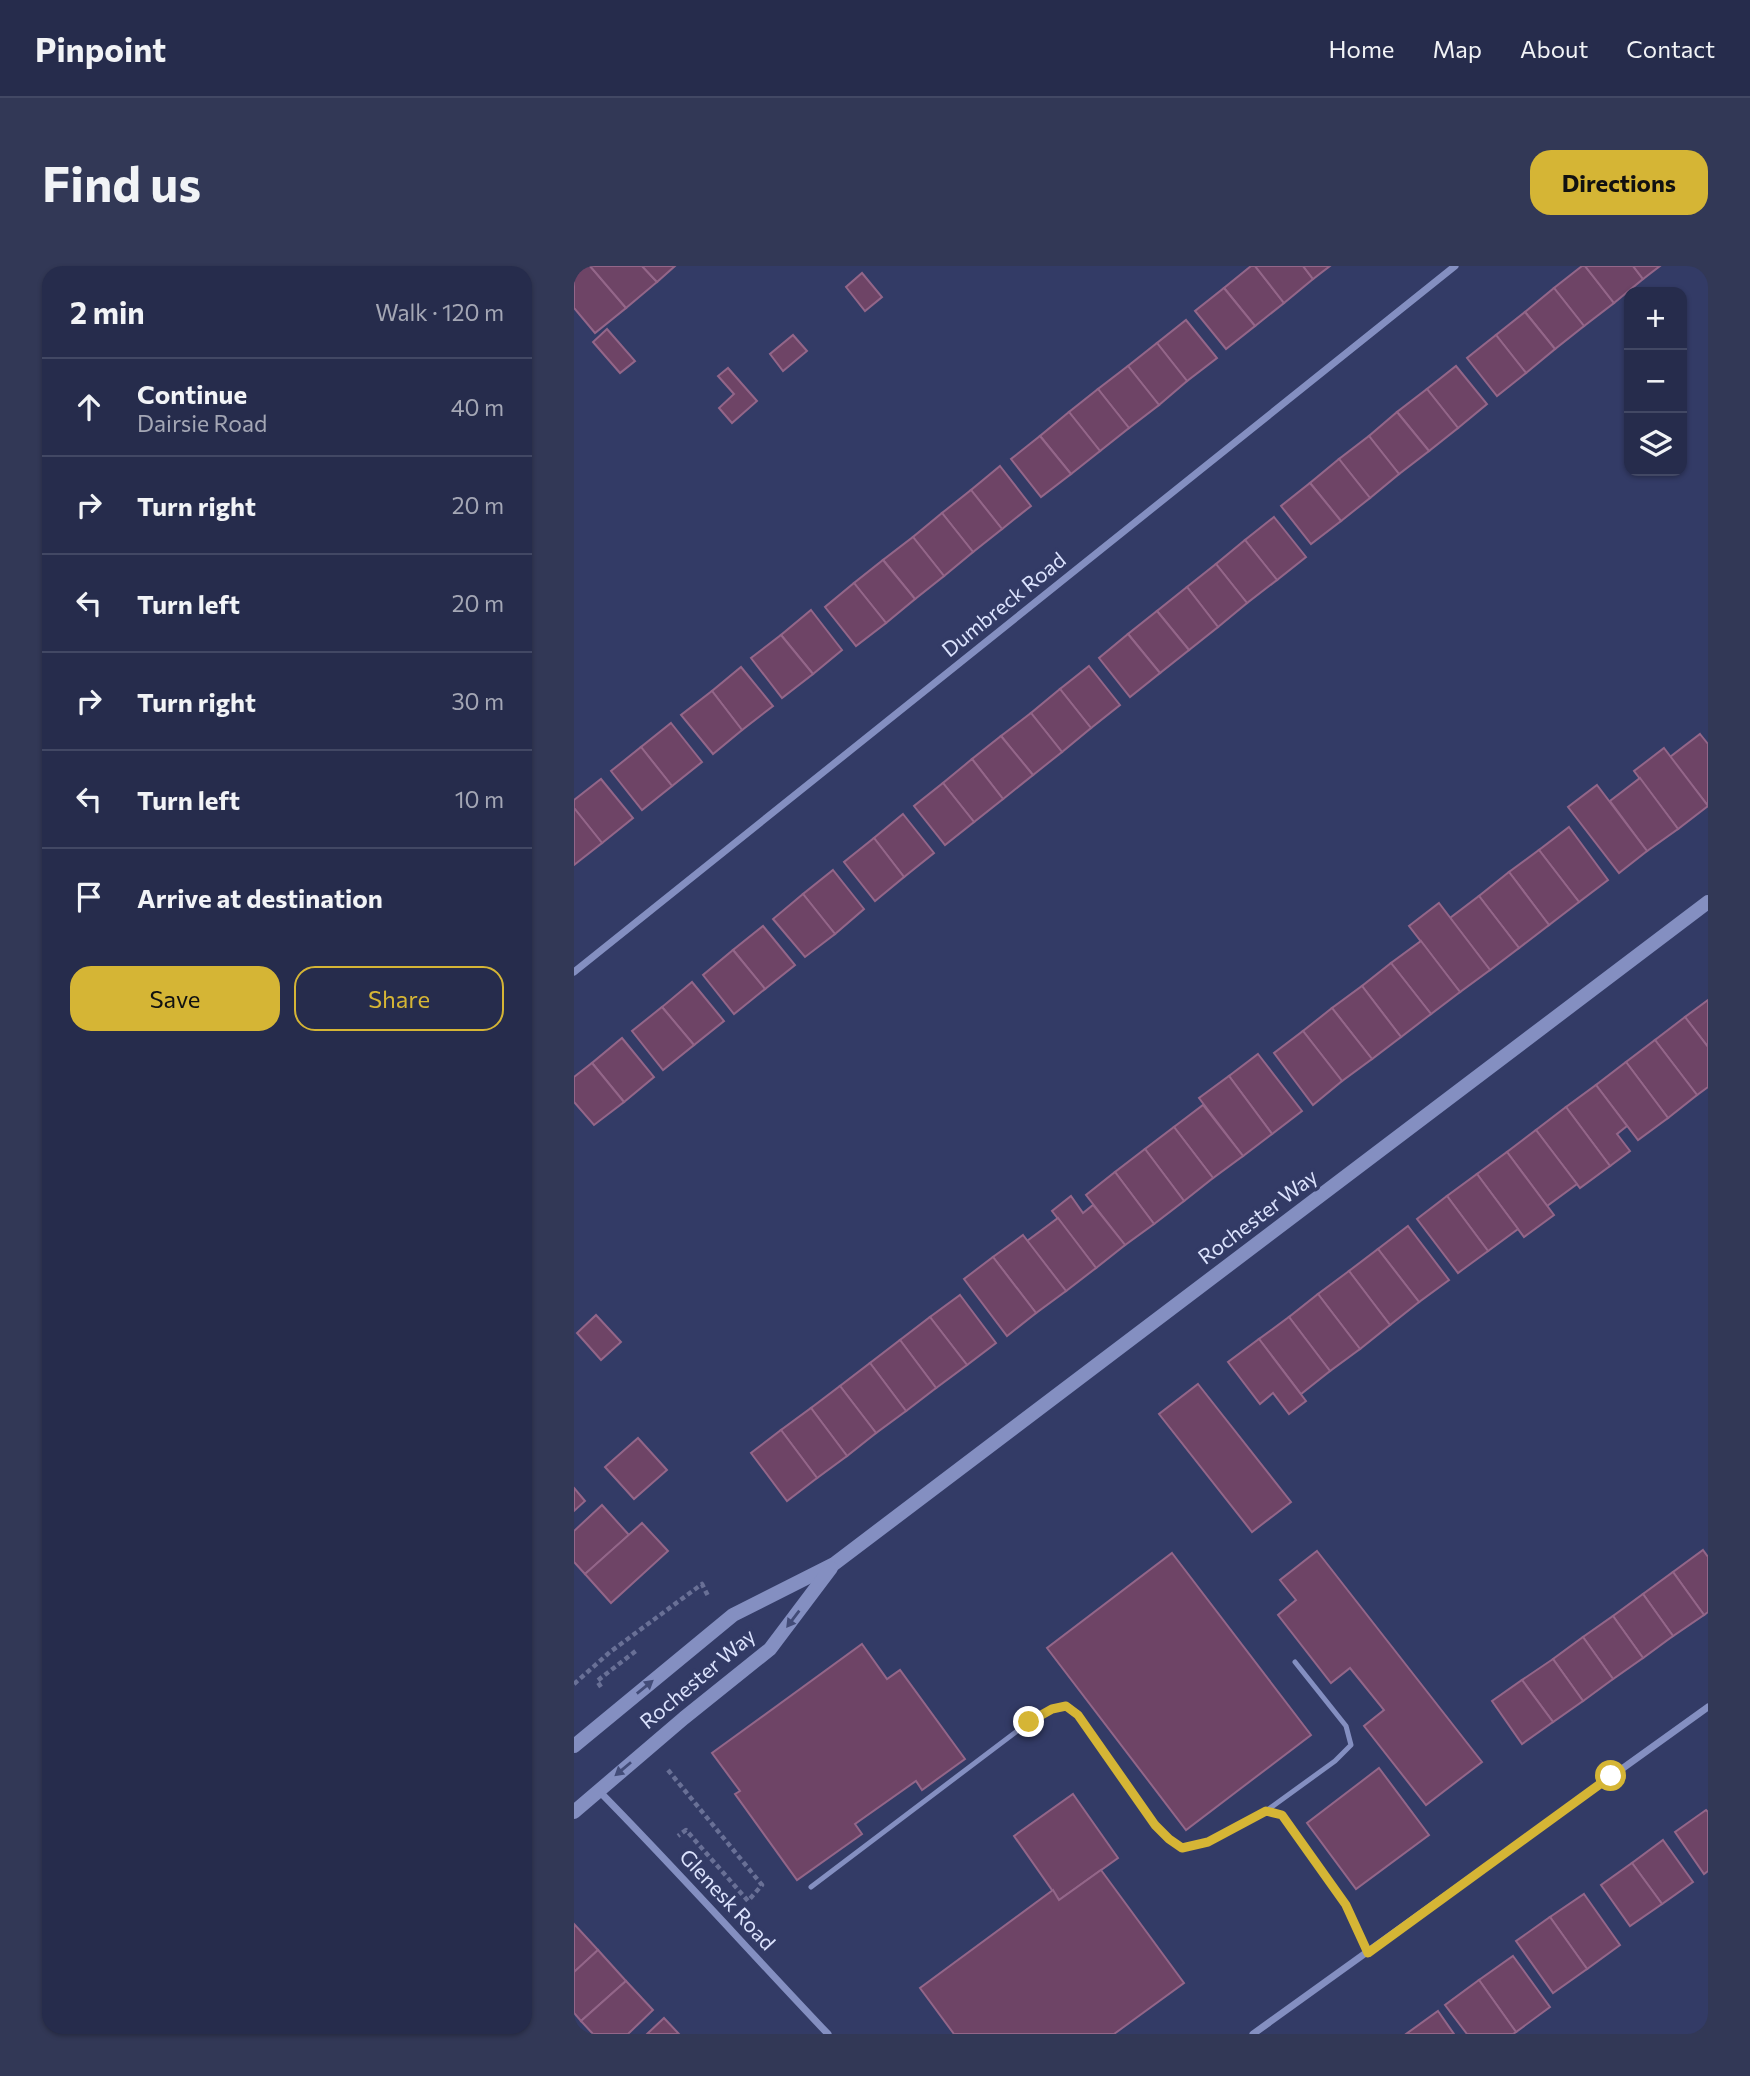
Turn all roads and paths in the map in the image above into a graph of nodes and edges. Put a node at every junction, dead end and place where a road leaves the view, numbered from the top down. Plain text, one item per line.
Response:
1 (1455, 266) edge
2 (1708, 902) edge
3 (574, 972) edge
4 (834, 1564) junction
5 (610, 1652) dead end
6 (1295, 1662) dead end
7 (574, 1684) edge
8 (1708, 1707) edge
9 (575, 1742) edge
10 (598, 1790) junction
11 (1266, 1811) junction
12 (574, 1812) edge
13 (811, 1887) dead end
14 (1368, 1953) junction
15 (828, 2034) edge
16 (1253, 2034) edge

1 - 3 street, Dumbreck Road
2 - 4 street, Rochester Way
9 -> 4 street, Rochester Way
4 -> 10 street, Rochester Way
5 - 7 path
6 - 11 lane
8 - 14 street
10 - 12 street, Rochester Way
10 - 15 street, Glenesk Road
11 - 13 lane
11 - 14 lane
14 - 16 street

